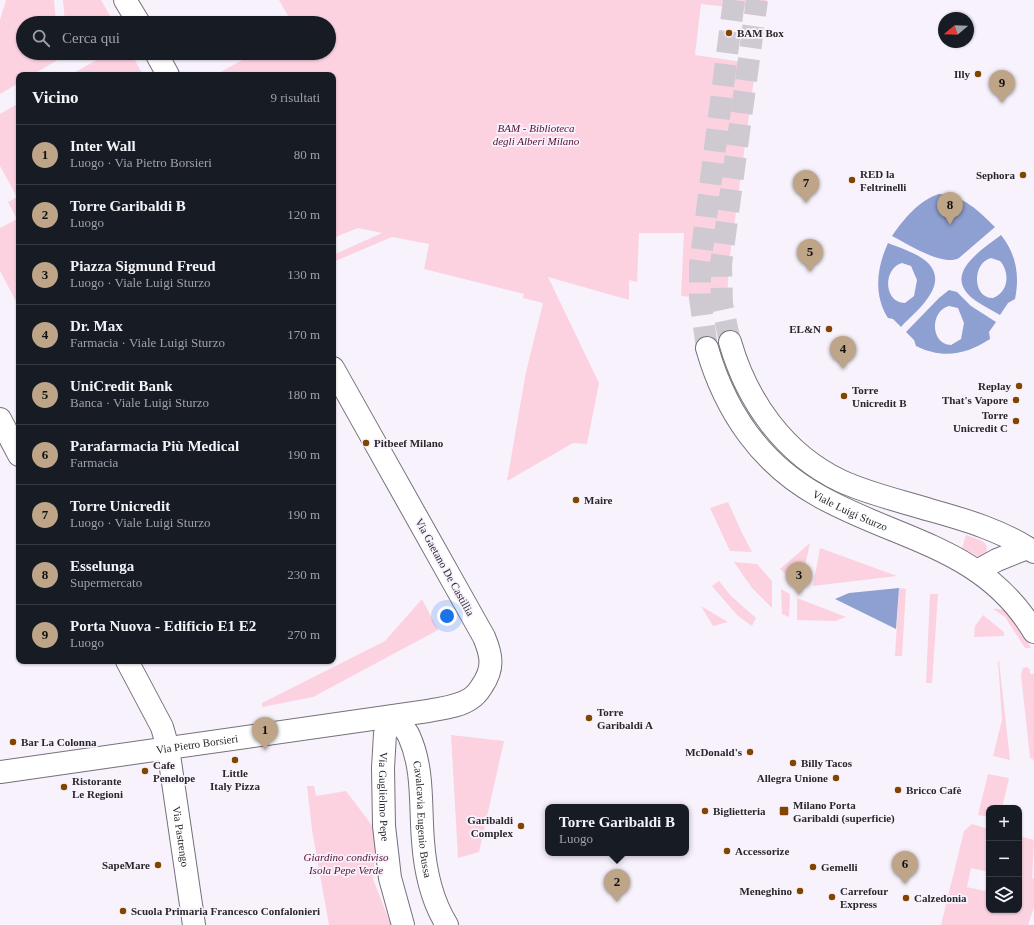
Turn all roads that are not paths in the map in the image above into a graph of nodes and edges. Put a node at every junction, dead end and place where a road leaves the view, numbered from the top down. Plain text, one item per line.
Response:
1 (125, 0) edge
2 (135, 16) edge
3 (160, 60) edge
4 (166, 72) edge
5 (730, 342) tunnel mouth
6 (707, 348) tunnel mouth
7 (336, 373) edge
8 (0, 420) edge
9 (16, 450) edge
10 (1032, 547) edge
11 (983, 574) junction
12 (1034, 632) edge
13 (129, 664) edge
14 (394, 717) junction
15 (168, 748) junction
16 (0, 772) edge
17 (194, 925) edge
18 (403, 925) edge
19 (447, 925) edge

1 - 2 street
3 - 4 street
5 - 10 street, Viale Luigi Sturzo
6 - 11 street, Viale Luigi Sturzo
7 - 14 street, Via Gaetano De Castillia
8 - 9 street
10 - 11 street
11 - 12 street, Viale Luigi Sturzo
13 - 15 street, Via Pastrengo
14 - 15 street, Via Pietro Borsieri
14 - 18 street, Via Guglielmo Pepe
14 - 19 street, Cavalcavia Eugenio Bussa
15 - 16 street, Via Pietro Borsieri
15 - 17 street, Via Pastrengo

